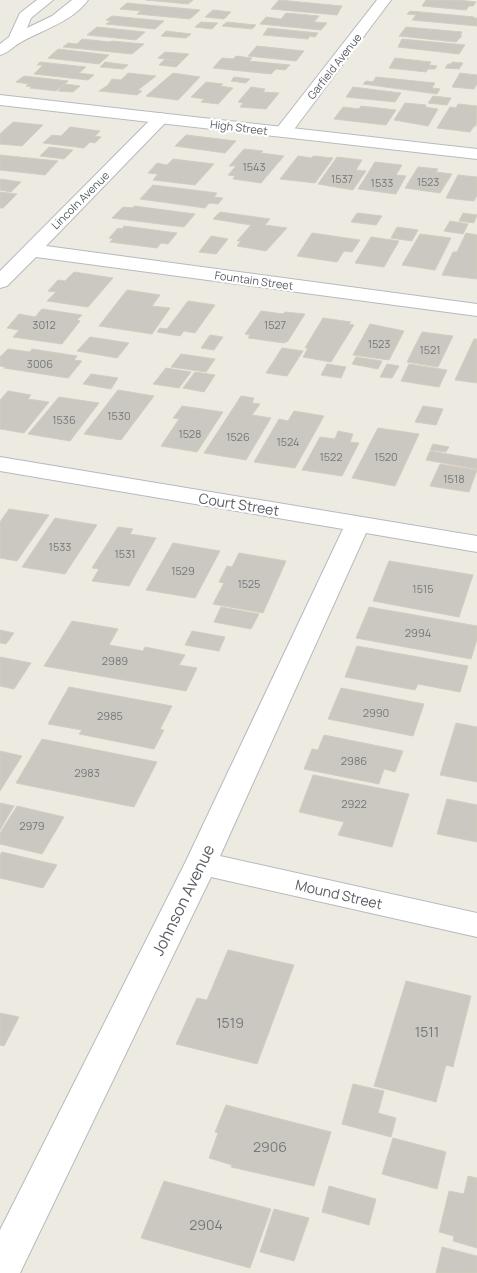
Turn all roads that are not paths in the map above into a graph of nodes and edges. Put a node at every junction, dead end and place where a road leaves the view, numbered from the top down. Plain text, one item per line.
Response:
1 (46, 0) edge
2 (81, 0) edge
3 (384, 0) edge
4 (15, 39) junction
5 (0, 51) edge
6 (0, 100) edge
7 (162, 118) junction
8 (283, 132) junction
9 (477, 154) edge
10 (30, 250) junction
11 (0, 282) edge
12 (477, 310) edge
13 (0, 464) edge
14 (358, 524) junction
15 (477, 544) edge
16 (201, 863) junction
17 (477, 924) edge
18 (0, 1272) edge

1 - 4 street
2 - 4 street
3 - 8 street, Garfield Avenue
4 - 5 street
6 - 7 street, High Street
7 - 8 street, High Street
7 - 10 street, Lincoln Avenue
8 - 9 street, High Street
10 - 11 street, Lincoln Avenue
10 - 12 street, Fountain Street
13 - 14 street, Court Street
14 - 15 street, Court Street
14 - 16 street, Johnson Avenue
16 - 17 street, Mound Street
16 - 18 street, Johnson Avenue

